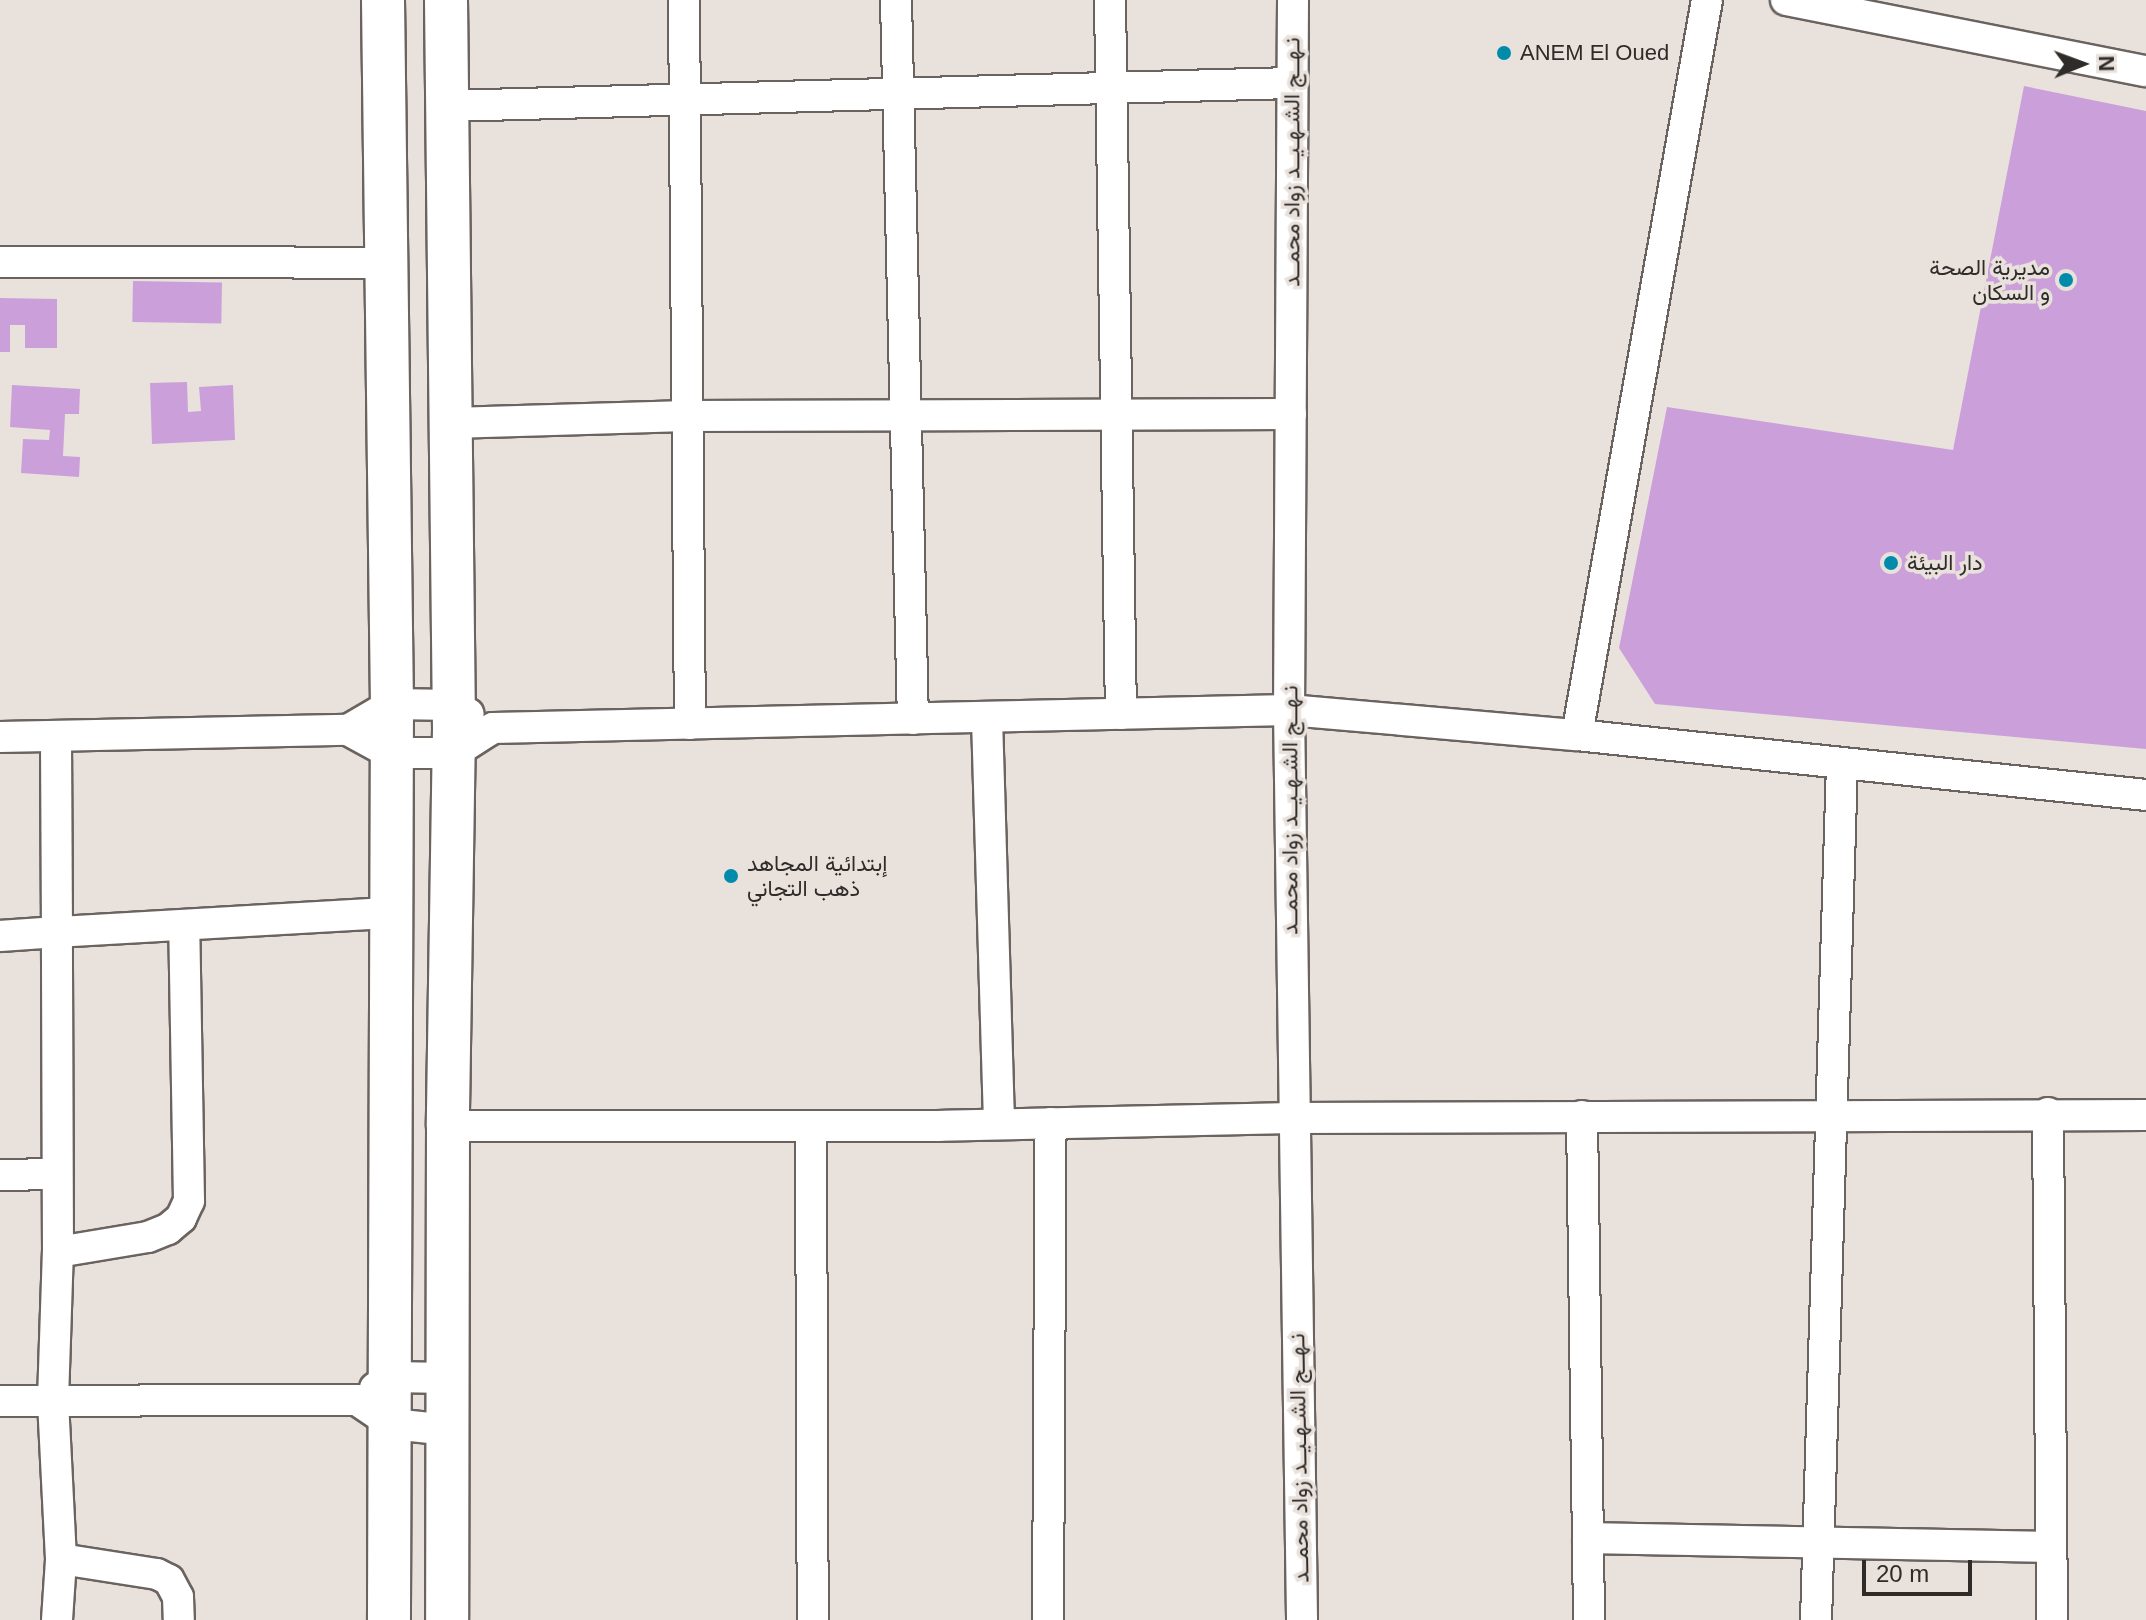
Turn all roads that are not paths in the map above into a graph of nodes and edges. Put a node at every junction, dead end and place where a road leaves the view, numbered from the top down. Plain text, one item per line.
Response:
1 (383, 0) edge
2 (446, 0) edge
3 (684, 0) edge
4 (896, 0) edge
5 (1110, 0) edge
6 (1293, 0) edge
7 (1707, 0) edge
8 (1786, 0) edge
9 (2146, 71) edge
10 (1293, 83) junction
11 (1112, 88) junction
12 (898, 95) junction
13 (685, 100) junction
14 (447, 106) junction
15 (0, 262) edge
16 (387, 263) junction
17 (1291, 414) junction
18 (906, 415) junction
19 (687, 416) junction
20 (1116, 417) junction
21 (451, 423) junction
22 (392, 704) junction
23 (454, 705) junction
24 (1289, 710) junction
25 (1121, 714) junction
26 (987, 718) junction
27 (913, 719) junction
28 (690, 724) junction
29 (493, 728) junction
30 (348, 730) junction
31 (1577, 735) junction
32 (56, 736) junction
33 (0, 737) edge
34 (390, 753) junction
35 (454, 753) junction
36 (1842, 763) junction
37 (2146, 795) edge
38 (389, 913) junction
39 (184, 925) junction
40 (57, 932) junction
41 (0, 936) edge
42 (2048, 1113) junction
43 (1830, 1114) junction
44 (2146, 1115) edge
45 (1582, 1116) junction
46 (1292, 1118) junction
47 (1051, 1123) junction
48 (999, 1124) junction
49 (448, 1126) junction
50 (811, 1127) junction
51 (57, 1174) junction
52 (0, 1175) edge
53 (58, 1252) junction
54 (391, 1377) junction
55 (448, 1378) junction
56 (53, 1400) junction
57 (357, 1400) junction
58 (0, 1401) edge
59 (392, 1424) junction
60 (449, 1430) junction
61 (1588, 1538) junction
62 (1816, 1542) junction
63 (2051, 1547) junction
64 (61, 1559) junction
65 (57, 1620) edge
66 (179, 1620) edge
67 (389, 1620) edge
68 (447, 1620) edge
69 (813, 1620) edge
70 (1048, 1620) edge
71 (1302, 1620) edge
72 (1589, 1620) edge
73 (1816, 1620) edge
74 (2052, 1620) edge

1 - 16 main road
2 - 14 main road
3 - 13 street
4 - 12 street
5 - 11 street
6 - 10 street, نـهــج الشـهـيــد زواد محمــد
7 - 31 street
8 - 9 street
10 - 11 street
10 - 17 street, نـهــج الشـهـيــد زواد محمــد
11 - 12 street
11 - 20 street
12 - 13 street
12 - 18 street
13 - 14 street
13 - 19 street
14 - 21 main road
15 - 16 street
16 - 22 main road
17 - 20 street
17 - 24 street, نـهــج الشـهـيــد زواد محمــد
18 - 19 street
18 - 20 street
18 - 27 street
19 - 21 street
19 - 28 street
20 - 25 street
21 - 23 main road
22 - 23 street
22 - 30 street
22 - 34 main road
23 - 29 street
23 - 35 main road
24 - 25 street
24 - 31 street
24 - 46 street, نـهــج الشـهـيــد زواد محمــد
25 - 26 street
26 - 27 street
26 - 48 street
27 - 28 street
28 - 29 street
29 - 35 street
30 - 32 street
30 - 34 street
31 - 36 street
32 - 33 street
32 - 40 street
34 - 35 street
34 - 38 main road
35 - 49 main road
36 - 37 street
36 - 43 street
38 - 39 street
38 - 54 main road
39 - 40 street
39 - 53 street
40 - 41 street
40 - 51 street
42 - 43 street
42 - 44 street
42 - 63 street
43 - 45 street
43 - 62 street
45 - 46 street
45 - 61 street
46 - 47 street
46 - 71 street, نـهــج الشـهـيــد زواد محمــد
47 - 48 street
47 - 70 street
48 - 50 street
49 - 50 street
49 - 55 main road
50 - 69 street
51 - 52 street
51 - 53 street
53 - 56 street
54 - 55 street
54 - 57 street
54 - 59 main road
55 - 60 main road
56 - 57 street
56 - 58 street
56 - 64 street
57 - 59 street
59 - 60 street
59 - 67 main road
60 - 68 main road
61 - 62 street
61 - 72 street
62 - 63 street
62 - 73 street
63 - 74 street
64 - 65 street
64 - 66 street

